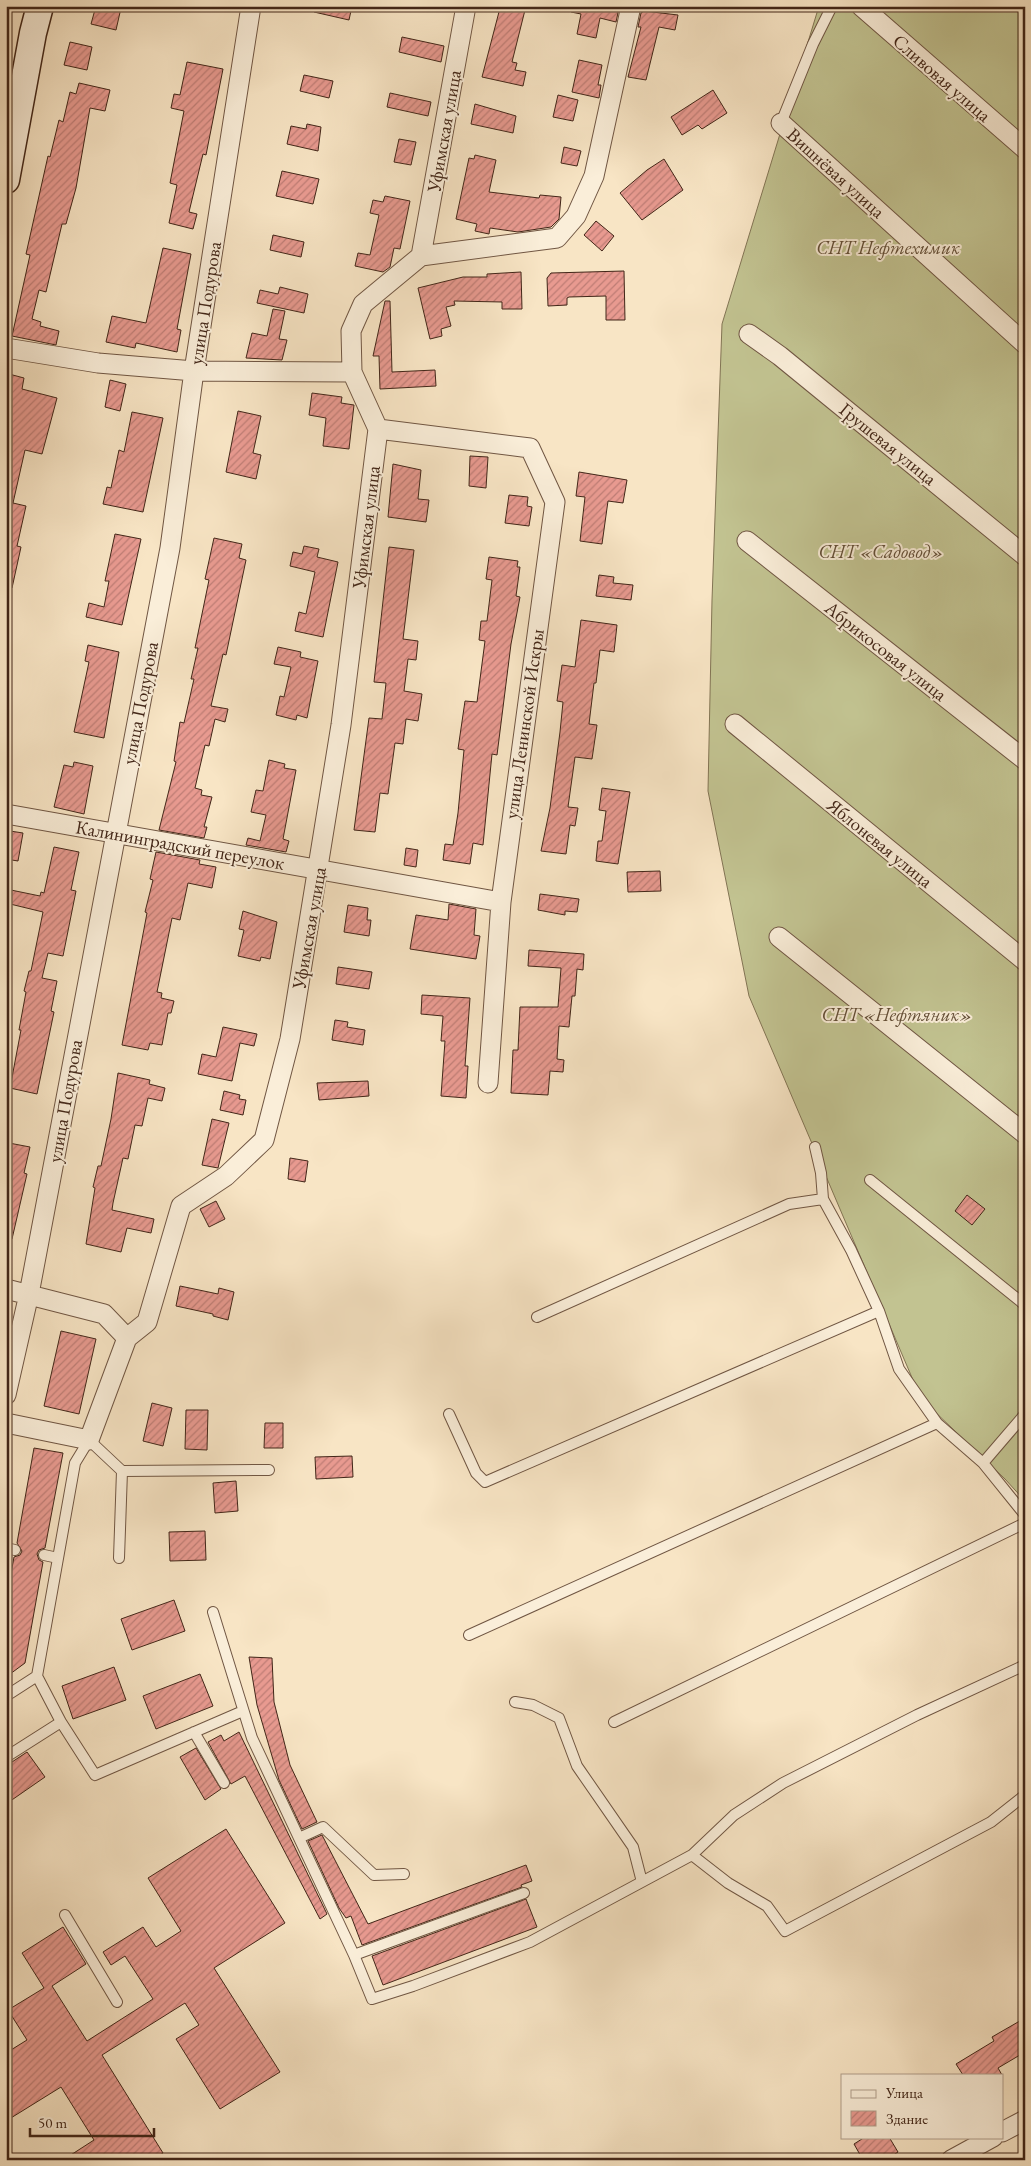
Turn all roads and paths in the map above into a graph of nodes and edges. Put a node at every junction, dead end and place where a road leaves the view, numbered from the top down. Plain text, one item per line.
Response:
1 (40, 6) edge
2 (251, 6) edge
3 (466, 6) edge
4 (631, 6) edge
5 (832, 6) edge
6 (861, 6) edge
7 (781, 123) joint
8 (1025, 150) edge
9 (6, 180) edge
10 (421, 256) junction
11 (749, 334) dead end
12 (1025, 344) edge
13 (6, 348) edge
14 (194, 371) junction
15 (352, 372) junction
16 (378, 429) junction
17 (747, 541) dead end
18 (1025, 556) edge
19 (735, 724) dead end
20 (1025, 760) edge
21 (6, 814) edge
22 (115, 833) junction
23 (319, 870) junction
24 (500, 902) junction
25 (779, 937) dead end
26 (1025, 961) edge
27 (488, 1083) dead end
28 (1025, 1134) edge
29 (815, 1147) dead end
30 (870, 1180) dead end
31 (823, 1199) junction
32 (6, 1289) edge
33 (30, 1294) junction
34 (1025, 1305) edge
35 (879, 1311) junction
36 (537, 1316) dead end
37 (127, 1338) junction
38 (6, 1395) edge
39 (449, 1414) dead end
40 (1025, 1414) edge
41 (6, 1423) edge
42 (937, 1423) junction
43 (89, 1440) junction
44 (983, 1463) junction
45 (269, 1470) dead end
46 (122, 1471) junction
47 (1025, 1515) edge
48 (1025, 1523) edge
49 (44, 1555) dead end
50 (58, 1558) junction
51 (119, 1558) dead end
52 (213, 1612) dead end
53 (469, 1635) dead end
54 (1025, 1665) edge
55 (37, 1676) junction
56 (6, 1696) edge
57 (516, 1702) dead end
58 (243, 1711) junction
59 (61, 1722) junction
60 (614, 1722) dead end
61 (194, 1732) junction
62 (6, 1757) edge
63 (224, 1783) dead end
64 (1025, 1795) edge
65 (299, 1838) junction
66 (692, 1855) junction
67 (404, 1874) dead end
68 (642, 1882) junction
69 (524, 1894) dead end
70 (65, 1915) dead end
71 (354, 1955) junction
72 (117, 2002) dead end
73 (1025, 2120) edge
74 (1004, 2131) edge
75 (991, 2138) edge
76 (951, 2160) edge

1 - 9 street
2 - 14 street, улица Подурова
3 - 10 street, Уфимская улица
4 - 10 street
5 - 7 lane
6 - 8 street, Сливовая улица
7 - 12 street, Вишнёвая улица
10 - 15 street
11 - 18 street, Грушевая улица
13 - 14 street
14 - 15 street
14 - 22 street, улица Подурова
15 - 16 street
16 - 23 street, Уфимская улица
16 - 24 street, улица Ленинской Искры
17 - 20 street, Абрикосовая улица
19 - 26 street, Яблоневая улица
21 - 22 street, Калининградский переулок
22 - 23 street, Калининградский переулок
22 - 33 street, улица Подурова
23 - 24 street, Калининградский переулок
23 - 37 street, Уфимская улица
24 - 27 street, улица Ленинской Искры
25 - 28 street
29 - 31 lane
30 - 34 lane
31 - 35 lane
31 - 36 lane
32 - 33 street
33 - 37 street
33 - 38 street, улица Подурова
35 - 39 lane
35 - 42 lane
37 - 43 street
40 - 44 lane
41 - 43 street
42 - 44 lane
42 - 53 lane
43 - 46 lane
43 - 50 lane
44 - 47 lane
45 - 46 lane
46 - 51 lane
48 - 60 lane
49 - 50 lane
50 - 55 lane
52 - 58 lane
54 - 66 lane
55 - 56 lane
55 - 59 lane
57 - 68 lane
58 - 61 lane
58 - 65 lane
59 - 61 lane
59 - 62 lane
61 - 63 lane
64 - 66 lane
65 - 67 lane
65 - 71 lane
66 - 68 lane
68 - 71 lane
69 - 71 lane
70 - 72 lane
73 - 74 street
75 - 76 street

